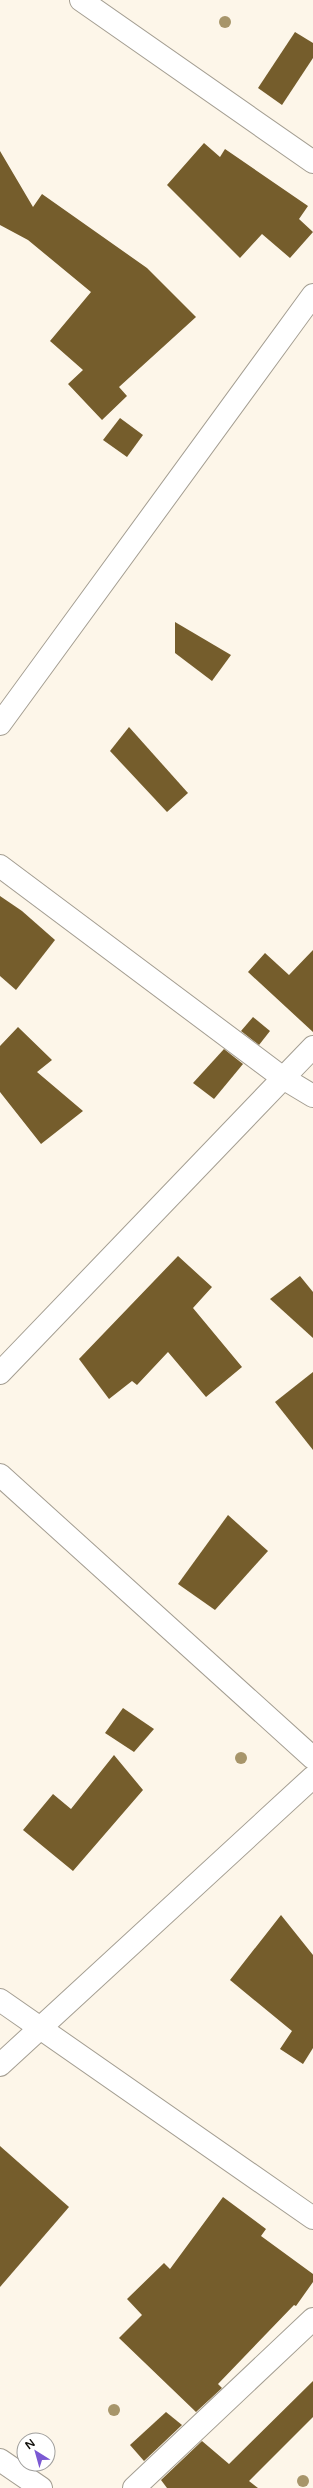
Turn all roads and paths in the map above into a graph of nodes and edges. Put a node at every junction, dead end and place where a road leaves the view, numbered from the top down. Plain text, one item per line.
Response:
1 (81, 0) edge
2 (313, 162) edge
3 (313, 295) edge
4 (0, 724) edge
5 (0, 866) edge
6 (313, 1048) edge
7 (283, 1078) junction
8 (313, 1096) edge
9 (0, 1373) edge
10 (0, 1475) edge
11 (313, 1758) edge
12 (313, 1777) edge
13 (0, 2000) edge
14 (41, 2028) junction
15 (0, 2065) edge
16 (313, 2218) edge
17 (313, 2319) edge
18 (0, 2460) edge
19 (41, 2488) edge
20 (134, 2488) edge

1 - 2 street
3 - 4 street
5 - 7 street
6 - 7 street
7 - 8 street
7 - 9 street
10 - 11 street
12 - 14 street
13 - 14 street
14 - 15 street
14 - 16 street
17 - 20 street
18 - 19 street

